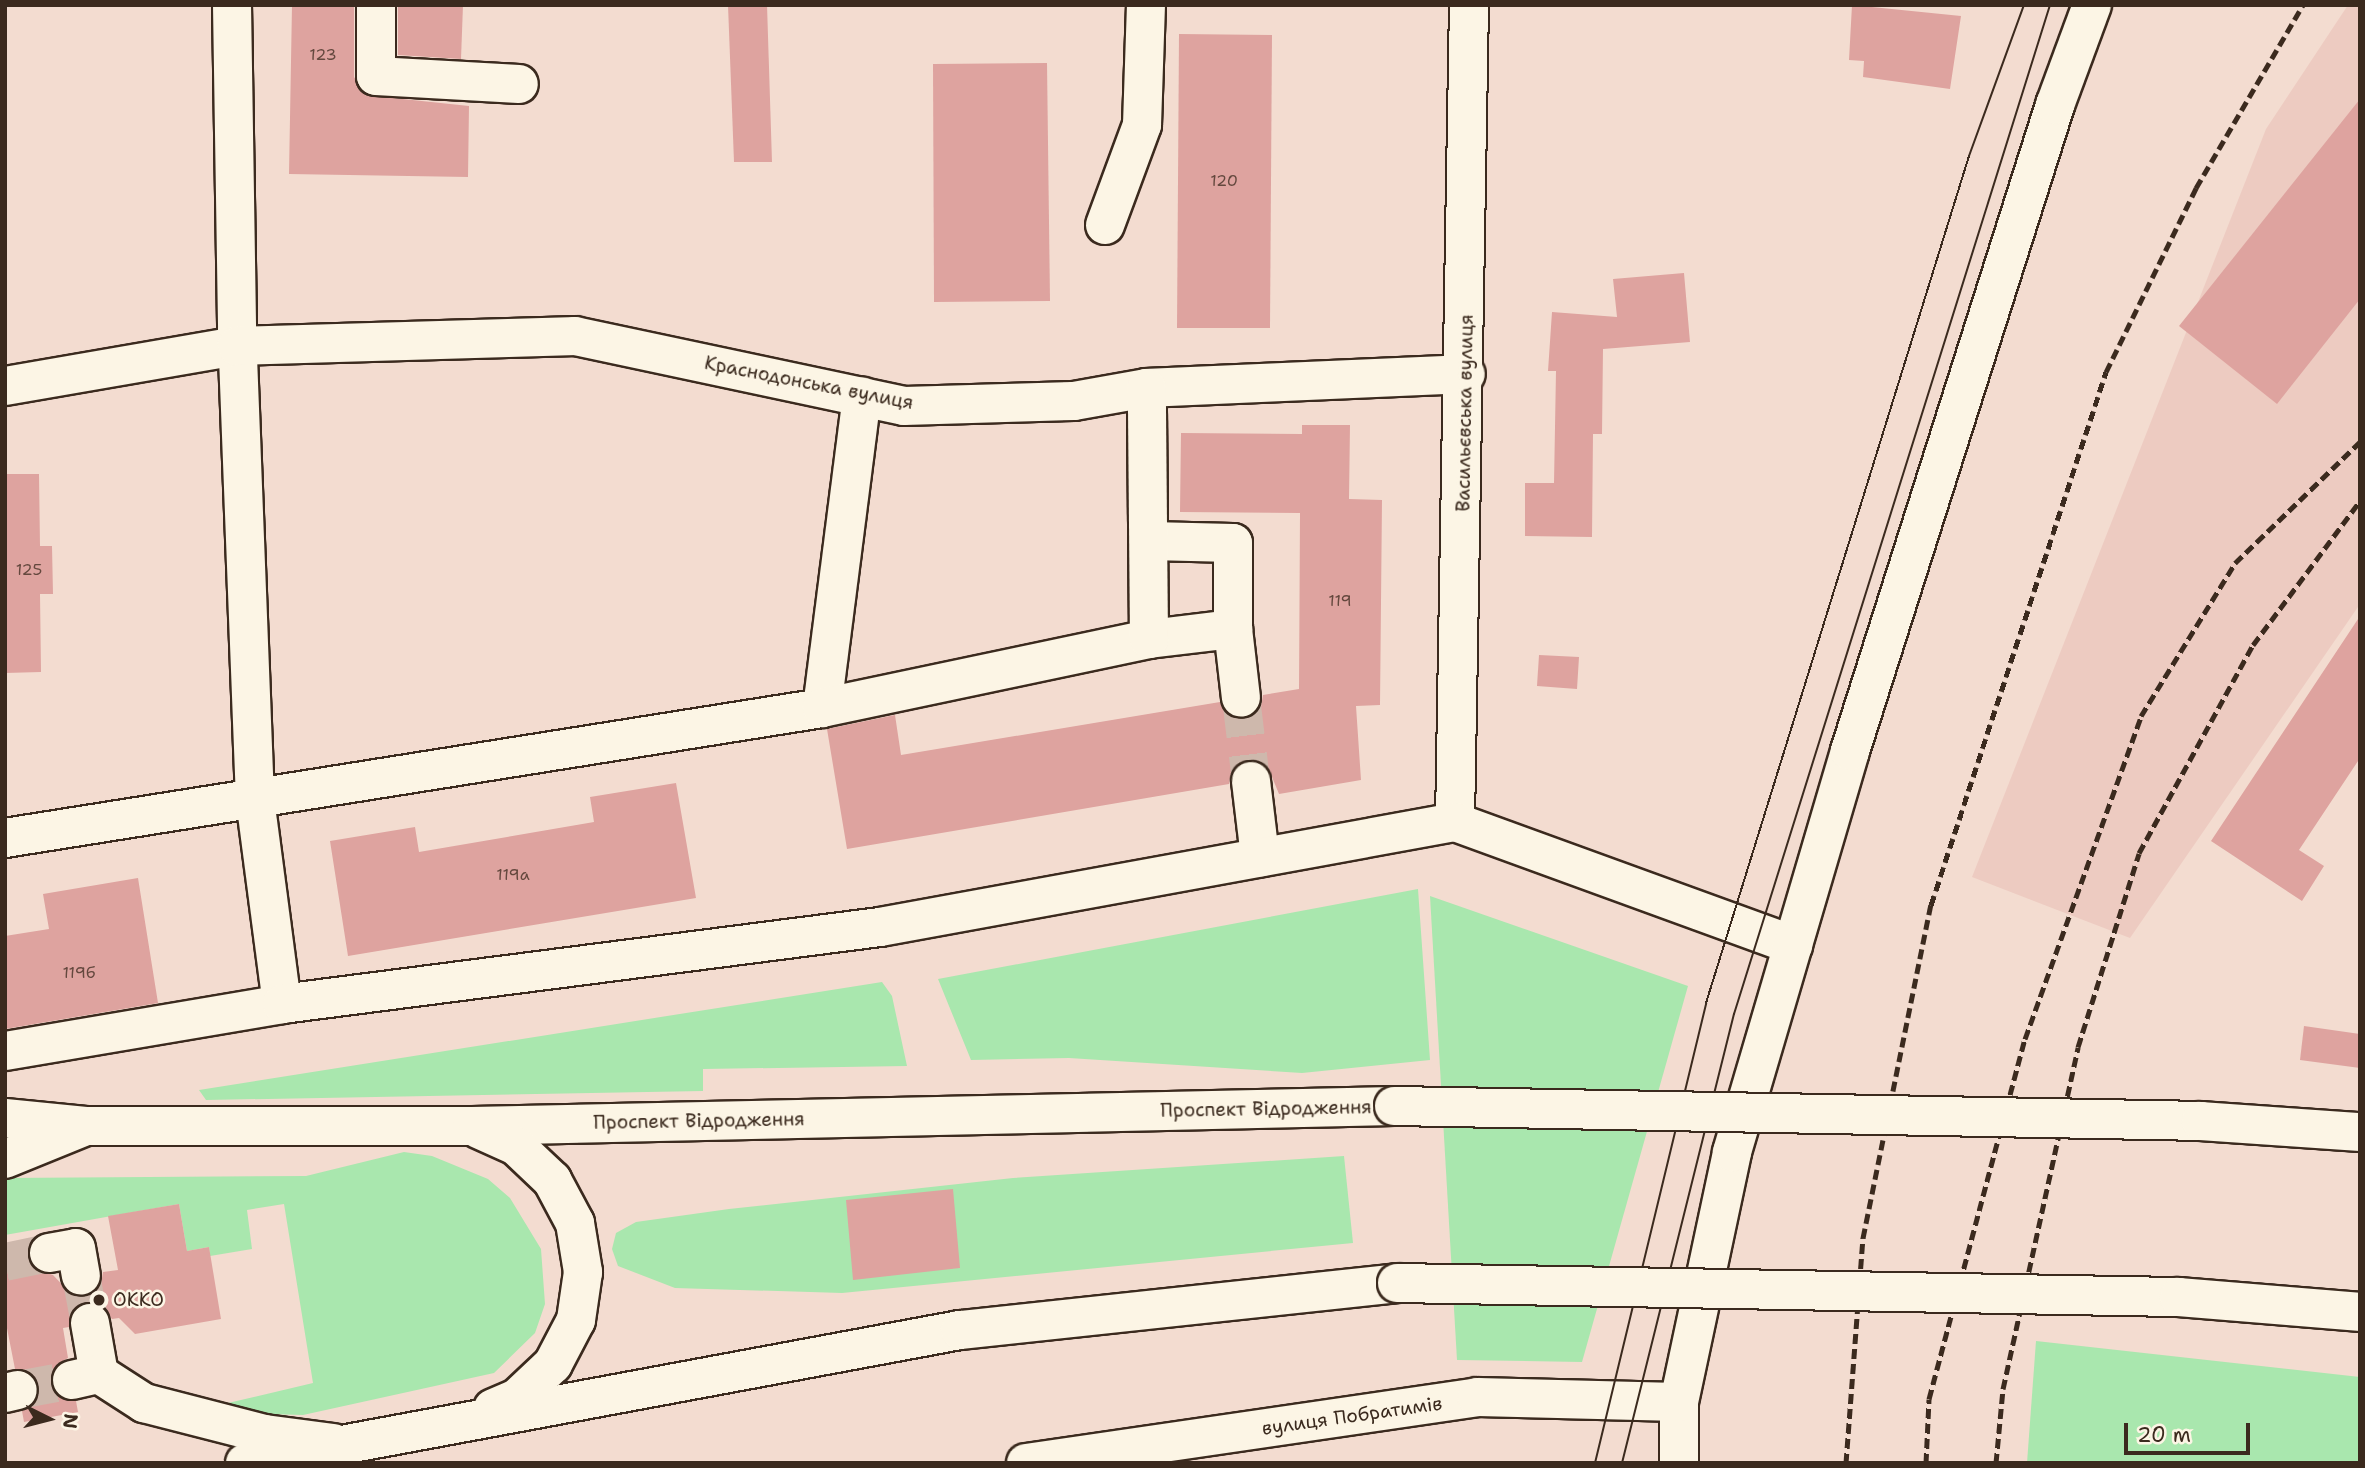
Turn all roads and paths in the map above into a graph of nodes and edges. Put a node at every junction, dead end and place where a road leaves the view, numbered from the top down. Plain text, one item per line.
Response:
1 (232, 5) edge
2 (376, 5) edge
3 (1146, 5) edge
4 (1469, 5) edge
5 (2092, 5) edge
6 (519, 85) dead end
7 (1105, 225) dead end
8 (237, 346) junction
9 (1466, 374) junction
10 (5, 386) edge
11 (1147, 388) junction
12 (862, 397) junction
13 (1150, 541) junction
14 (1233, 629) junction
15 (1149, 639) junction
16 (1241, 698) tunnel mouth
17 (822, 708) junction
18 (1251, 780) tunnel mouth
19 (255, 799) junction
20 (1455, 822) junction
21 (5, 838) edge
22 (1260, 858) junction
23 (1793, 945) junction
24 (282, 1004) junction
25 (5, 1051) edge
26 (5, 1118) edge
27 (86, 1126) junction
28 (472, 1126) junction
29 (2360, 1132) edge
30 (5, 1159) edge
31 (49, 1253) tunnel mouth
32 (81, 1276) tunnel mouth
33 (2360, 1312) edge
34 (90, 1323) tunnel mouth
35 (1679, 1402) junction
36 (472, 1418) junction
37 (342, 1444) junction
38 (245, 1463) edge
39 (1026, 1463) edge
40 (1678, 1463) edge

1 - 8 main road
2 - 6 main road
3 - 7 main road
4 - 9 main road, Васильєвська вулиця
5 - 23 main road
8 - 10 main road, Краснодонська вулиця
8 - 12 main road, Краснодонська вулиця
8 - 19 main road
9 - 11 main road, Краснодонська вулиця
9 - 20 main road, Васильєвська вулиця
11 - 12 main road, Краснодонська вулиця
11 - 13 main road
12 - 17 main road
13 - 14 main road
13 - 15 main road
14 - 15 main road
14 - 16 main road
15 - 17 main road
17 - 19 main road
18 - 22 main road
19 - 21 main road
19 - 24 main road
20 - 22 main road
20 - 23 main road
22 - 24 main road
23 - 35 main road
24 - 25 main road
26 - 27 main road, Проспект Відродження
27 - 28 main road, Проспект Відродження
27 - 30 main road
28 - 29 main road, Проспект Відродження, bridge
28 - 36 main road
31 - 32 main road
33 - 36 main road, bridge
34 - 37 main road
35 - 39 main road, вулиця Побратимів
35 - 40 main road
36 - 37 main road
37 - 38 main road

